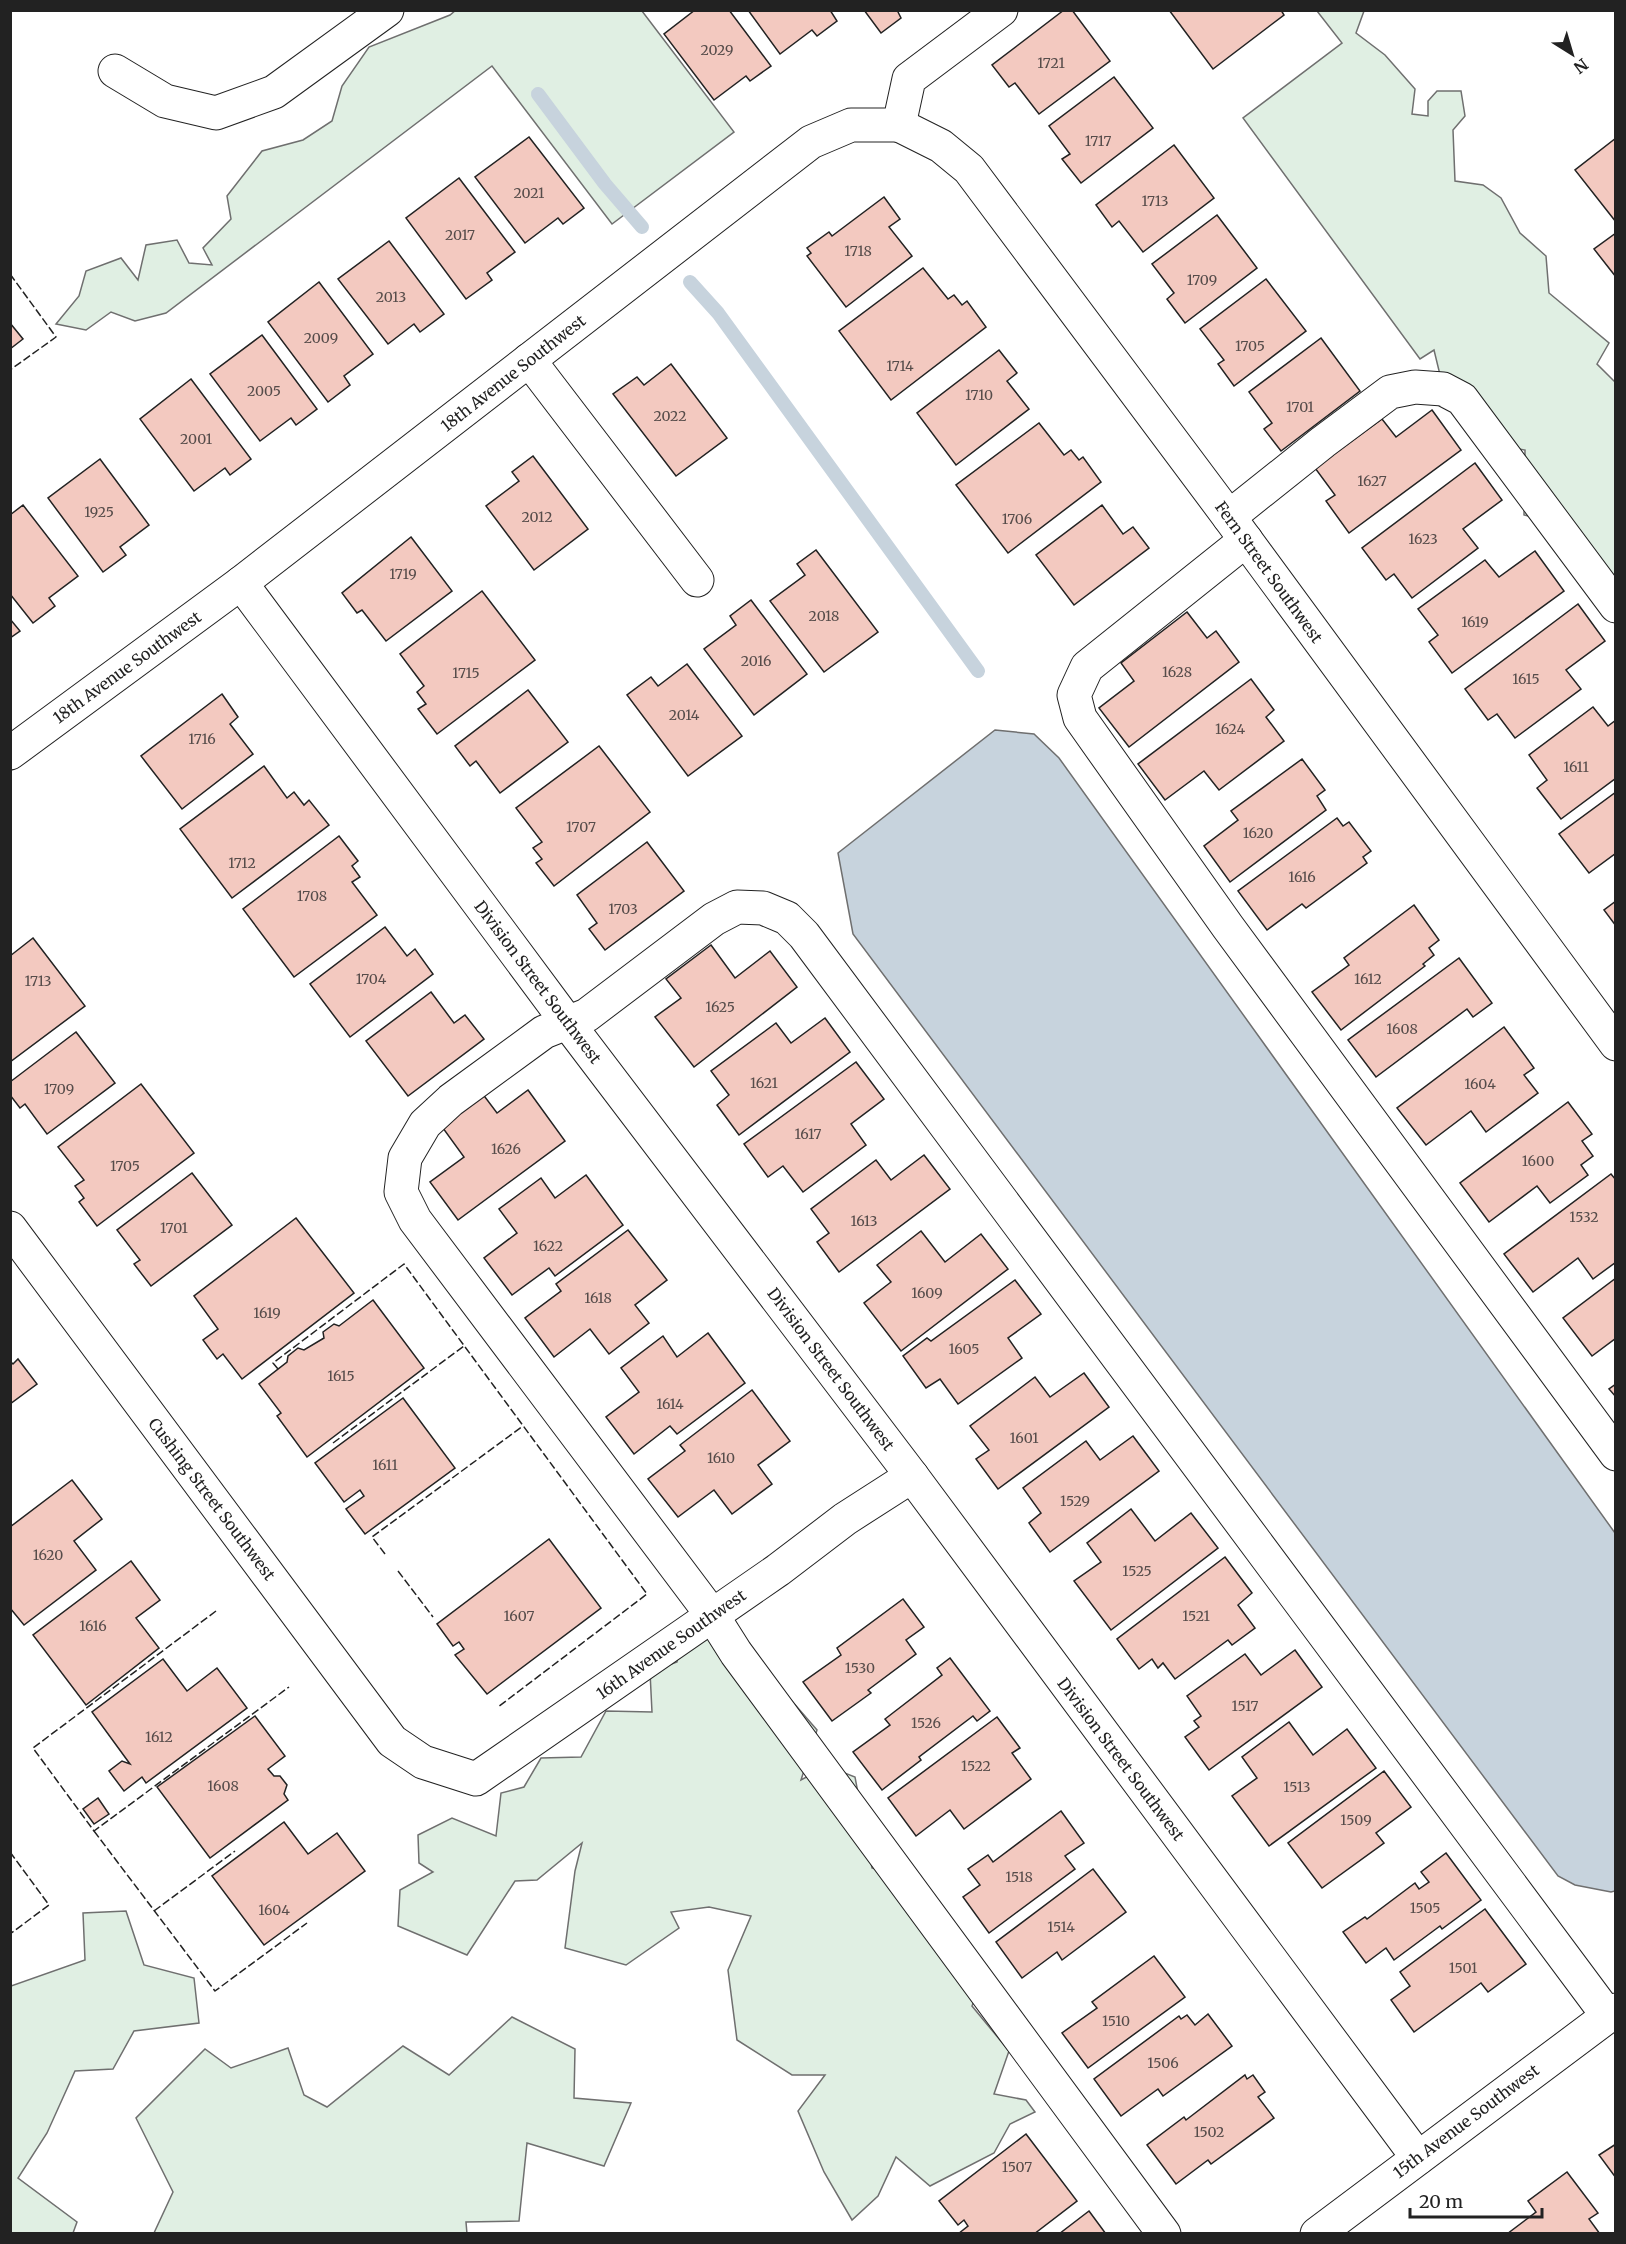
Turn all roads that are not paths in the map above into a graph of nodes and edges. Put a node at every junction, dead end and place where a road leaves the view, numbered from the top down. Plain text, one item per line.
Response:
1 (387, 10) edge
2 (1001, 10) edge
3 (115, 71) dead end
4 (899, 125) junction
5 (529, 360) junction
6 (1237, 528) junction
7 (697, 580) dead end
8 (241, 583) junction
9 (1616, 606) edge
10 (10, 753) edge
11 (567, 1022) junction
12 (1616, 1044) edge
13 (10, 1228) edge
14 (1616, 1454) edge
15 (912, 1476) junction
16 (712, 1616) junction
17 (423, 1762) joint
18 (1612, 2013) edge
19 (1418, 2158) junction
20 (1164, 2234) edge
21 (1317, 2234) edge

1 - 3 street
2 - 4 street
4 - 5 street, 18th Avenue Southwest
4 - 6 street, Fern Street Southwest
5 - 7 street
5 - 8 street, 18th Avenue Southwest
6 - 9 street
6 - 12 street, Fern Street Southwest
6 - 14 street
8 - 10 street, 18th Avenue Southwest
8 - 11 street, Division Street Southwest
11 - 15 street, Division Street Southwest
11 - 16 street
11 - 18 street
13 - 17 street, Cushing Street Southwest
15 - 16 street, 16th Avenue Southwest
15 - 19 street, Division Street Southwest
16 - 17 street, 16th Avenue Southwest
16 - 20 street
18 - 19 street, 15th Avenue Southwest
19 - 21 street, 15th Avenue Southwest

